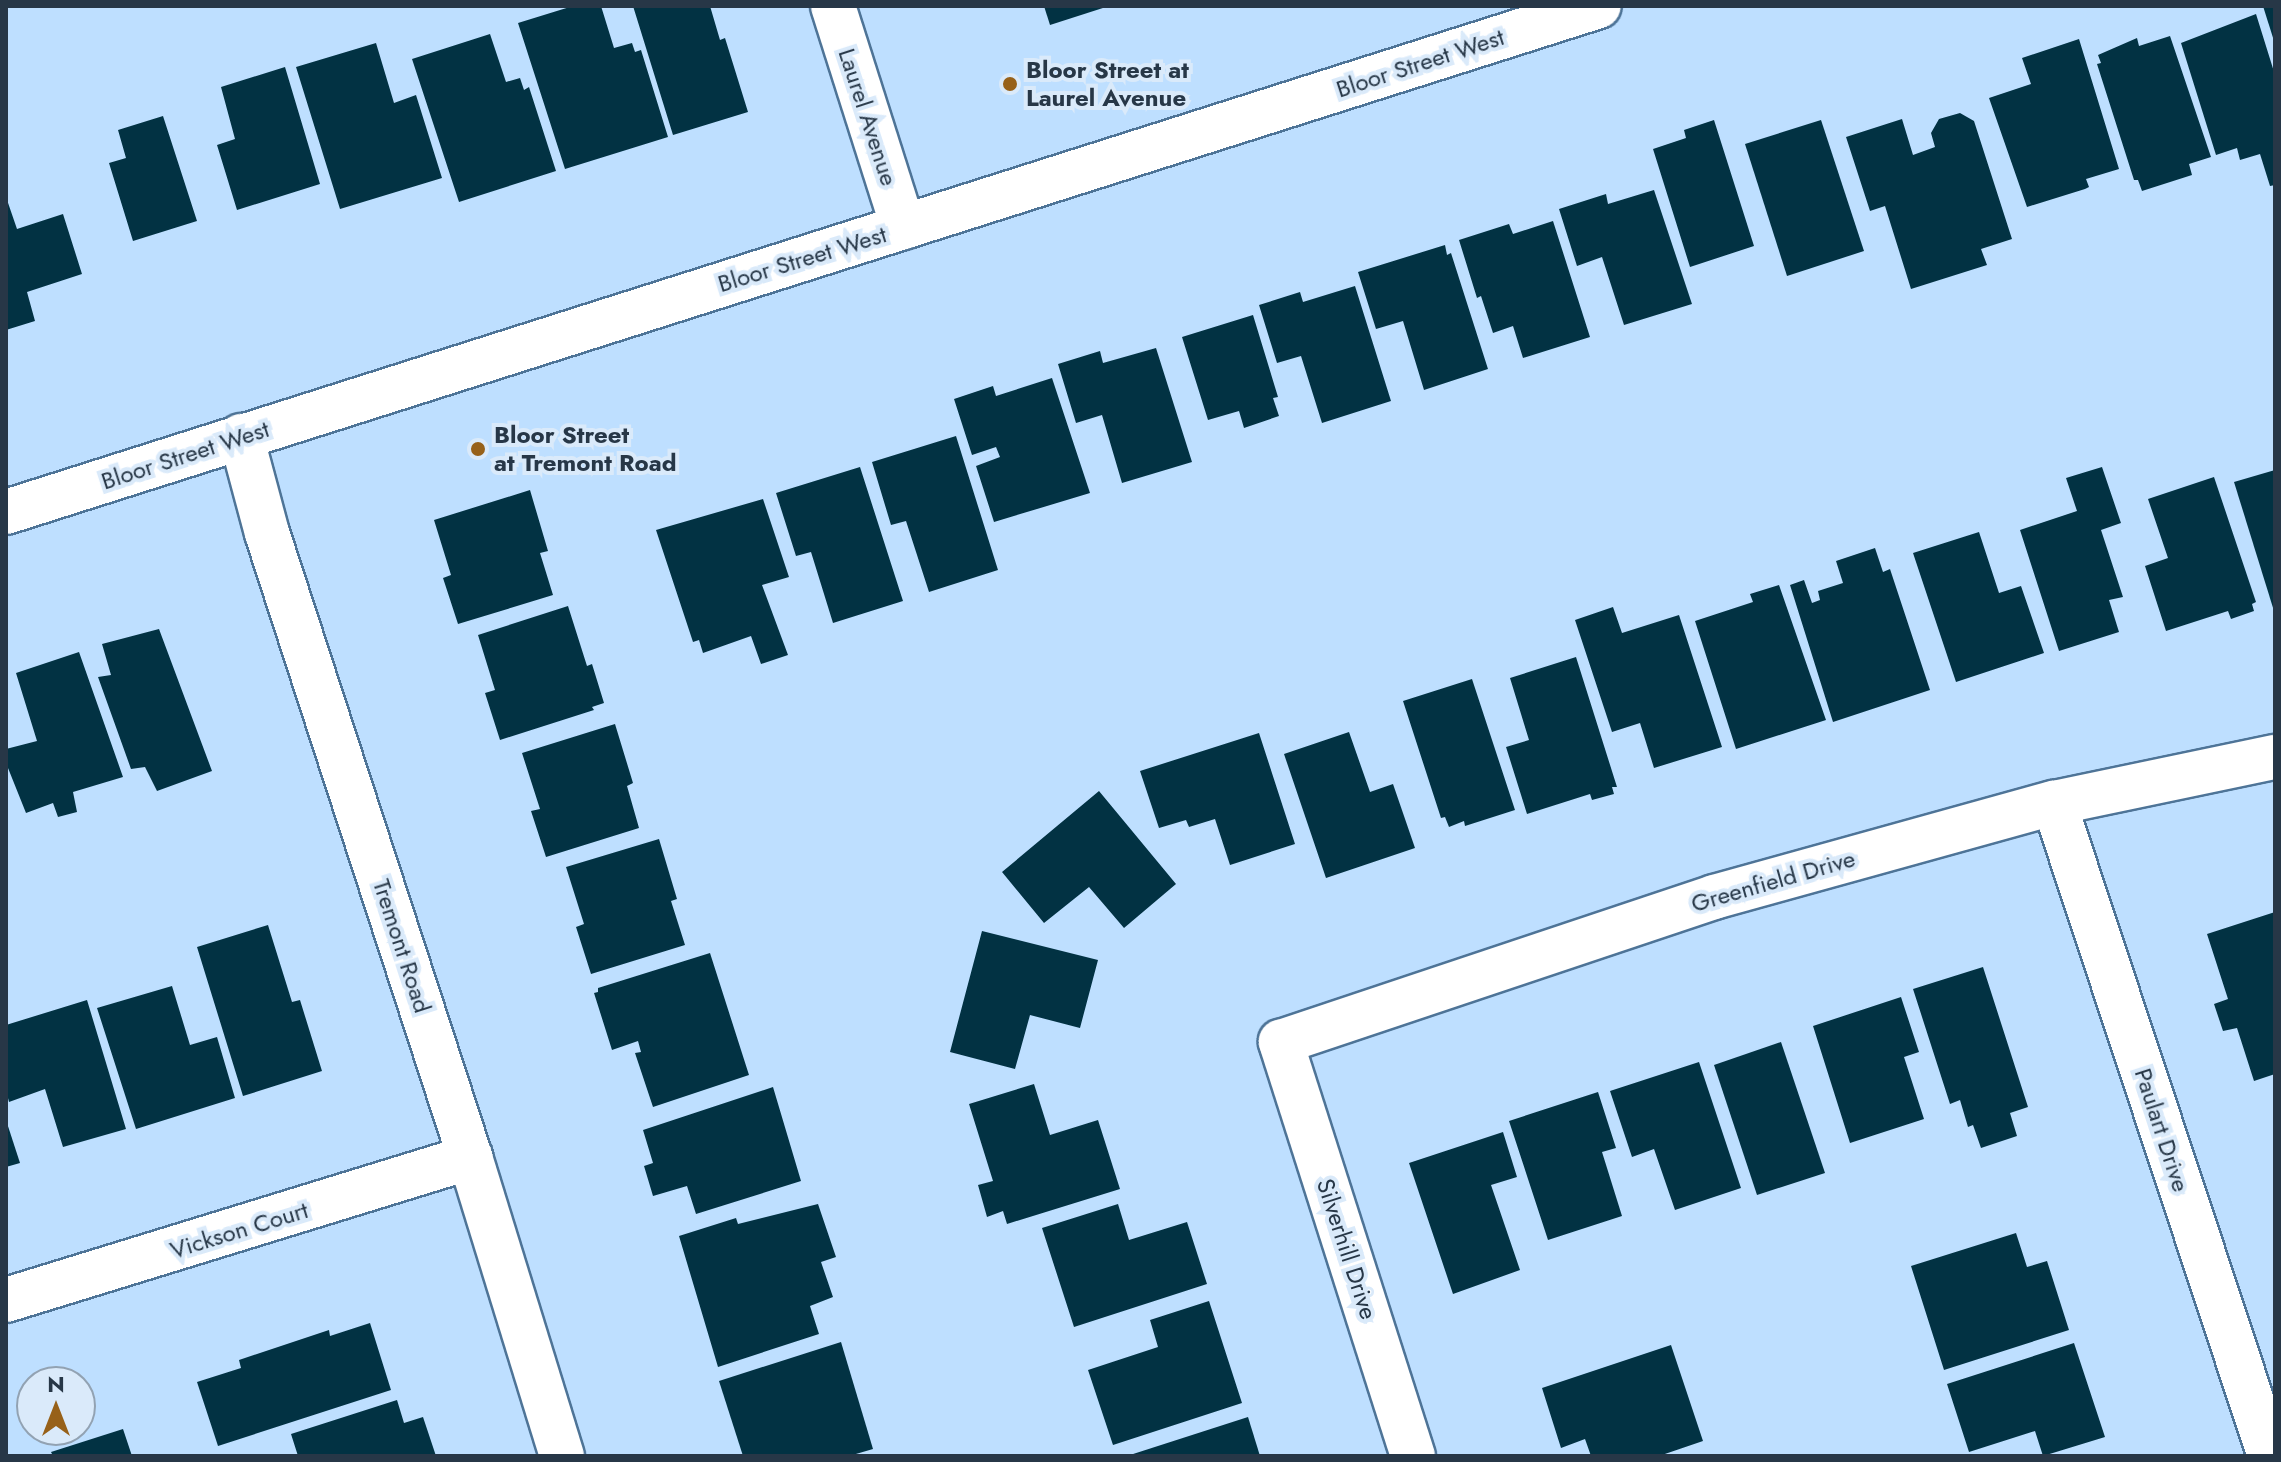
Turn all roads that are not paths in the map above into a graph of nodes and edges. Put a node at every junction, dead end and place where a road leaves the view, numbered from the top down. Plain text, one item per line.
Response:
1 (833, 6) edge
2 (1599, 6) edge
3 (903, 227) junction
4 (241, 436) junction
5 (6, 512) edge
6 (2275, 757) edge
7 (2054, 803) junction
8 (1281, 1042) joint
9 (470, 1157) junction
10 (6, 1300) edge
11 (562, 1456) edge
12 (1413, 1456) edge
13 (2270, 1456) edge

1 - 3 street, Laurel Avenue
2 - 3 street, Bloor Street West
3 - 4 street, Bloor Street West
4 - 5 street, Bloor Street West
4 - 9 street, Tremont Road
6 - 7 street, Greenfield Drive
7 - 8 street, Greenfield Drive
7 - 13 street, Paulart Drive
8 - 12 street, Silverhill Drive
9 - 10 street, Vickson Court
9 - 11 street, Tremont Road

